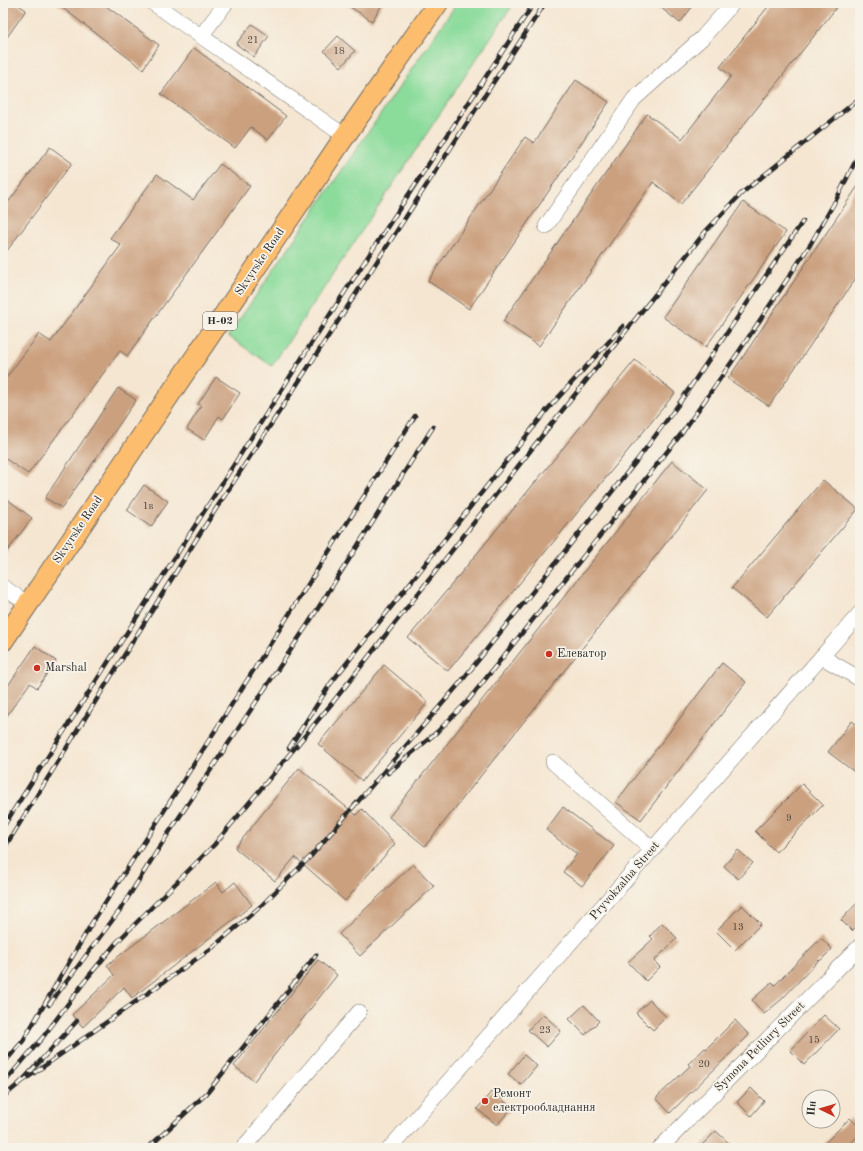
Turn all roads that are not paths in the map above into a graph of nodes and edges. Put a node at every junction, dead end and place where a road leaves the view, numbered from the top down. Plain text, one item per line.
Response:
1 (153, 3) edge
2 (226, 3) edge
3 (438, 3) edge
4 (732, 3) edge
5 (201, 36) junction
6 (345, 136) junction
7 (546, 226) dead end
8 (3, 587) edge
9 (28, 604) junction
10 (860, 613) edge
11 (3, 641) edge
12 (822, 657) junction
13 (860, 679) edge
14 (553, 762) dead end
15 (653, 850) junction
16 (860, 946) edge
17 (359, 1012) dead end
18 (243, 1148) edge
19 (390, 1148) edge
20 (660, 1148) edge

1 - 5 street
2 - 5 street
3 - 6 main road, Skvyrske Road / Н-02
4 - 7 street
5 - 6 street
6 - 9 main road, Skvyrske Road / Н-02
8 - 9 street
9 - 11 main road, Skvyrske Road / Н-02
10 - 12 street, Pryvokzalna Street
12 - 13 street
12 - 15 street, Pryvokzalna Street
14 - 15 street
15 - 19 street, Pryvokzalna Street
16 - 20 street, Symona Petliury Street
17 - 18 street

